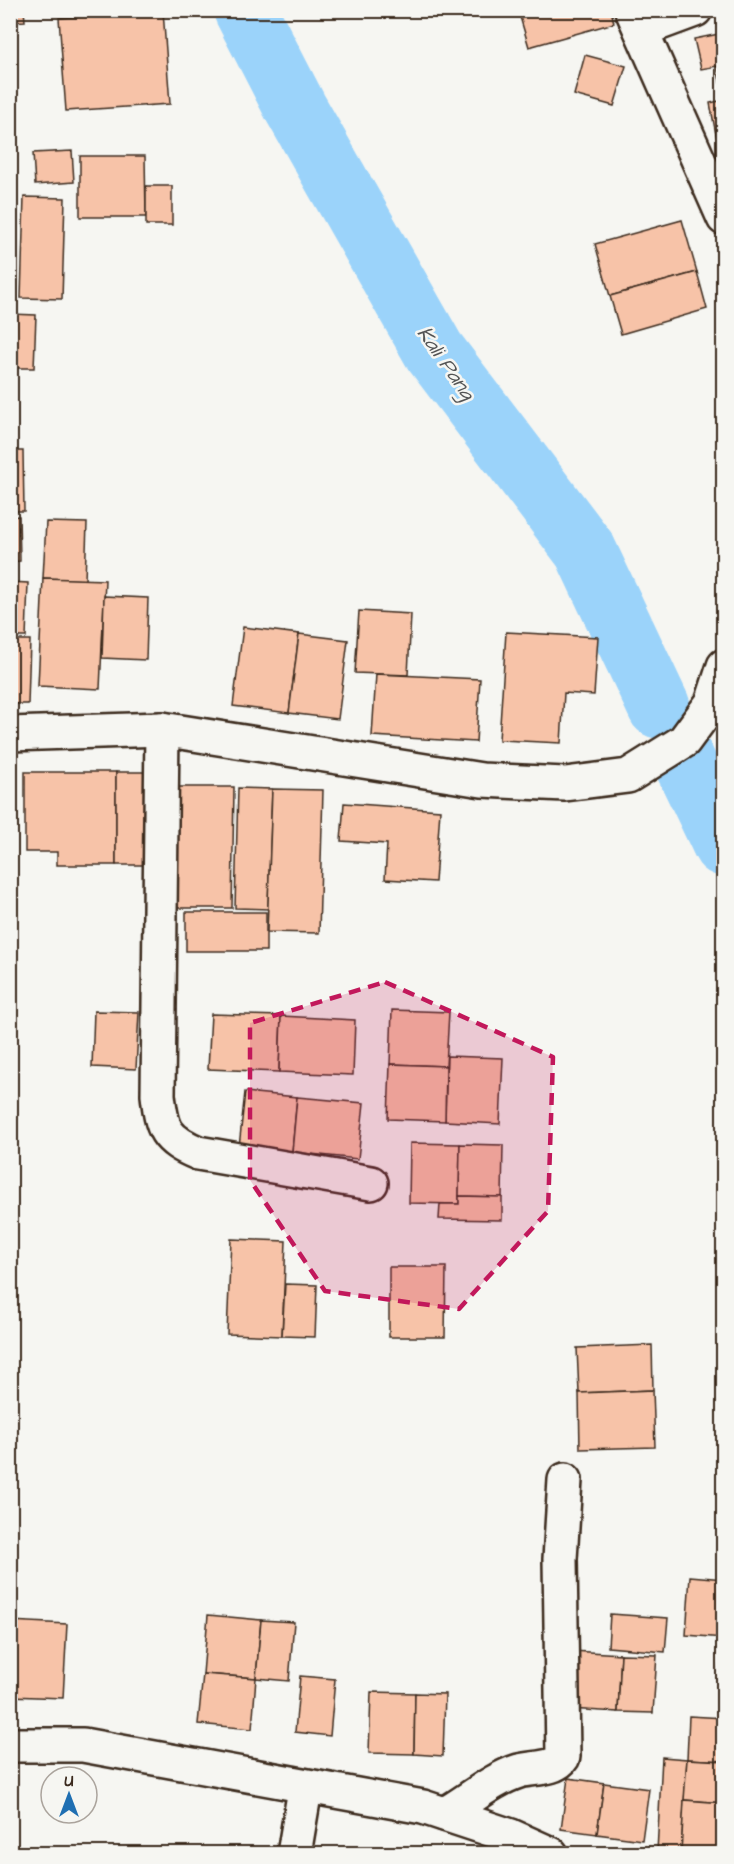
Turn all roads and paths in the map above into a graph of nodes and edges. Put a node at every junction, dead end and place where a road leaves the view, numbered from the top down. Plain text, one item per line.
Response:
1 (695, 10) edge
2 (636, 20) edge
3 (723, 218) edge
4 (723, 666) edge
5 (162, 729) junction
6 (10, 734) edge
7 (371, 1183) dead end
8 (565, 1480) dead end
9 (10, 1745) edge
10 (309, 1788) junction
11 (445, 1814) junction
12 (294, 1854) edge
13 (551, 1854) edge

1 - 2 street
2 - 3 street
4 - 5 street
5 - 6 street
5 - 7 street
8 - 11 street
9 - 10 street
10 - 11 street
10 - 12 street
11 - 13 street

